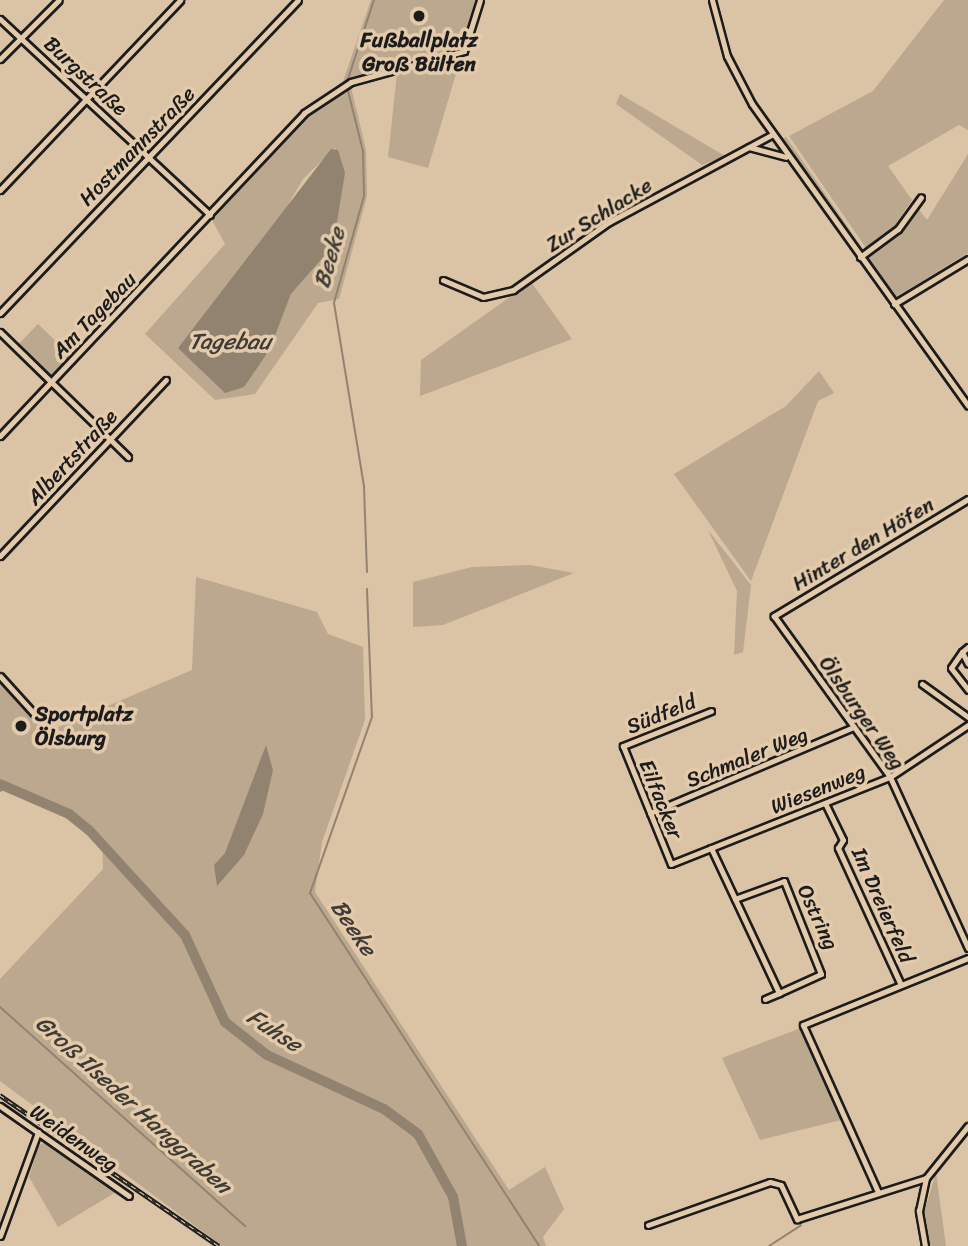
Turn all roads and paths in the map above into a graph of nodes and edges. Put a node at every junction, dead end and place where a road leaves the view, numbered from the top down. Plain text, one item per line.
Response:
1 (59, 0) edge
2 (180, 0) edge
3 (298, 0) edge
4 (480, 0) edge
5 (712, 0) edge
6 (0, 19) edge
7 (22, 37) junction
8 (0, 59) edge
9 (88, 98) junction
10 (771, 135) junction
11 (749, 147) junction
12 (149, 157) junction
13 (787, 158) junction
14 (0, 190) edge
15 (921, 197) dead end
16 (210, 215) junction
17 (860, 257) junction
18 (968, 259) edge
19 (443, 280) dead end
20 (894, 304) junction
21 (0, 313) edge
22 (0, 332) edge
23 (166, 380) dead end
24 (51, 383) junction
25 (968, 406) edge
26 (0, 436) edge
27 (111, 439) junction
28 (128, 457) dead end
29 (968, 499) edge
30 (0, 556) edge
31 (774, 615) joint
32 (968, 647) edge
33 (962, 652) junction
34 (968, 664) edge
35 (0, 676) edge
36 (922, 684) dead end
37 (968, 690) edge
38 (711, 711) dead end
39 (968, 717) edge
40 (39, 719) dead end
41 (968, 725) edge
42 (854, 727) junction
43 (623, 746) joint
44 (890, 777) junction
45 (825, 803) junction
46 (650, 813) junction
47 (711, 848) junction
48 (671, 864) joint
49 (735, 899) junction
50 (968, 948) edge
51 (968, 958) edge
52 (900, 983) junction
53 (779, 993) junction
54 (765, 999) dead end
55 (0, 1107) edge
56 (968, 1126) edge
57 (38, 1132) junction
58 (926, 1178) junction
59 (878, 1192) junction
60 (129, 1196) dead end
61 (648, 1225) dead end
62 (0, 1236) edge
63 (925, 1246) edge

1 - 7 street
2 - 9 street
3 - 12 street, Hostmannstraße
4 - 16 street, Am Tagebau
5 - 10 street
6 - 7 street, Burgstraße
7 - 8 street
7 - 9 street, Burgstraße
9 - 12 street, Burgstraße
9 - 14 street
10 - 11 street, Zur Schlacke
10 - 13 street
11 - 13 street
11 - 19 street, Zur Schlacke
12 - 16 street, Burgstraße
12 - 21 street, Hostmannstraße
13 - 17 street
15 - 17 street
16 - 24 street, Am Tagebau
17 - 20 street
18 - 20 street
20 - 25 street
22 - 24 street
23 - 27 street, Albertstraße
24 - 26 street, Am Tagebau
24 - 27 street
27 - 28 street
27 - 30 street, Albertstraße
29 - 31 street, Hinter den Höfen
31 - 42 street, Ölsburger Weg
32 - 33 street
33 - 34 street
33 - 37 street
35 - 40 street
36 - 39 street
38 - 43 street, Südfeld
41 - 44 street, Wiesenweg
42 - 44 street, Ölsburger Weg
42 - 46 street, Schmaler Weg
43 - 46 street, Eilfacker
44 - 45 street, Wiesenweg
44 - 50 street, Ölsburger Weg
45 - 47 street, Wiesenweg
45 - 52 street, Im Dreierfeld
46 - 48 street, Eilfacker
47 - 48 street, Wiesenweg
47 - 49 street
49 - 53 street
49 - 53 street, Ostring
51 - 52 street
52 - 59 street
53 - 54 street, Ostring
55 - 57 street, Weidenweg
56 - 58 street
57 - 60 street, Weidenweg
57 - 62 street
58 - 59 street
58 - 63 street
59 - 61 street

